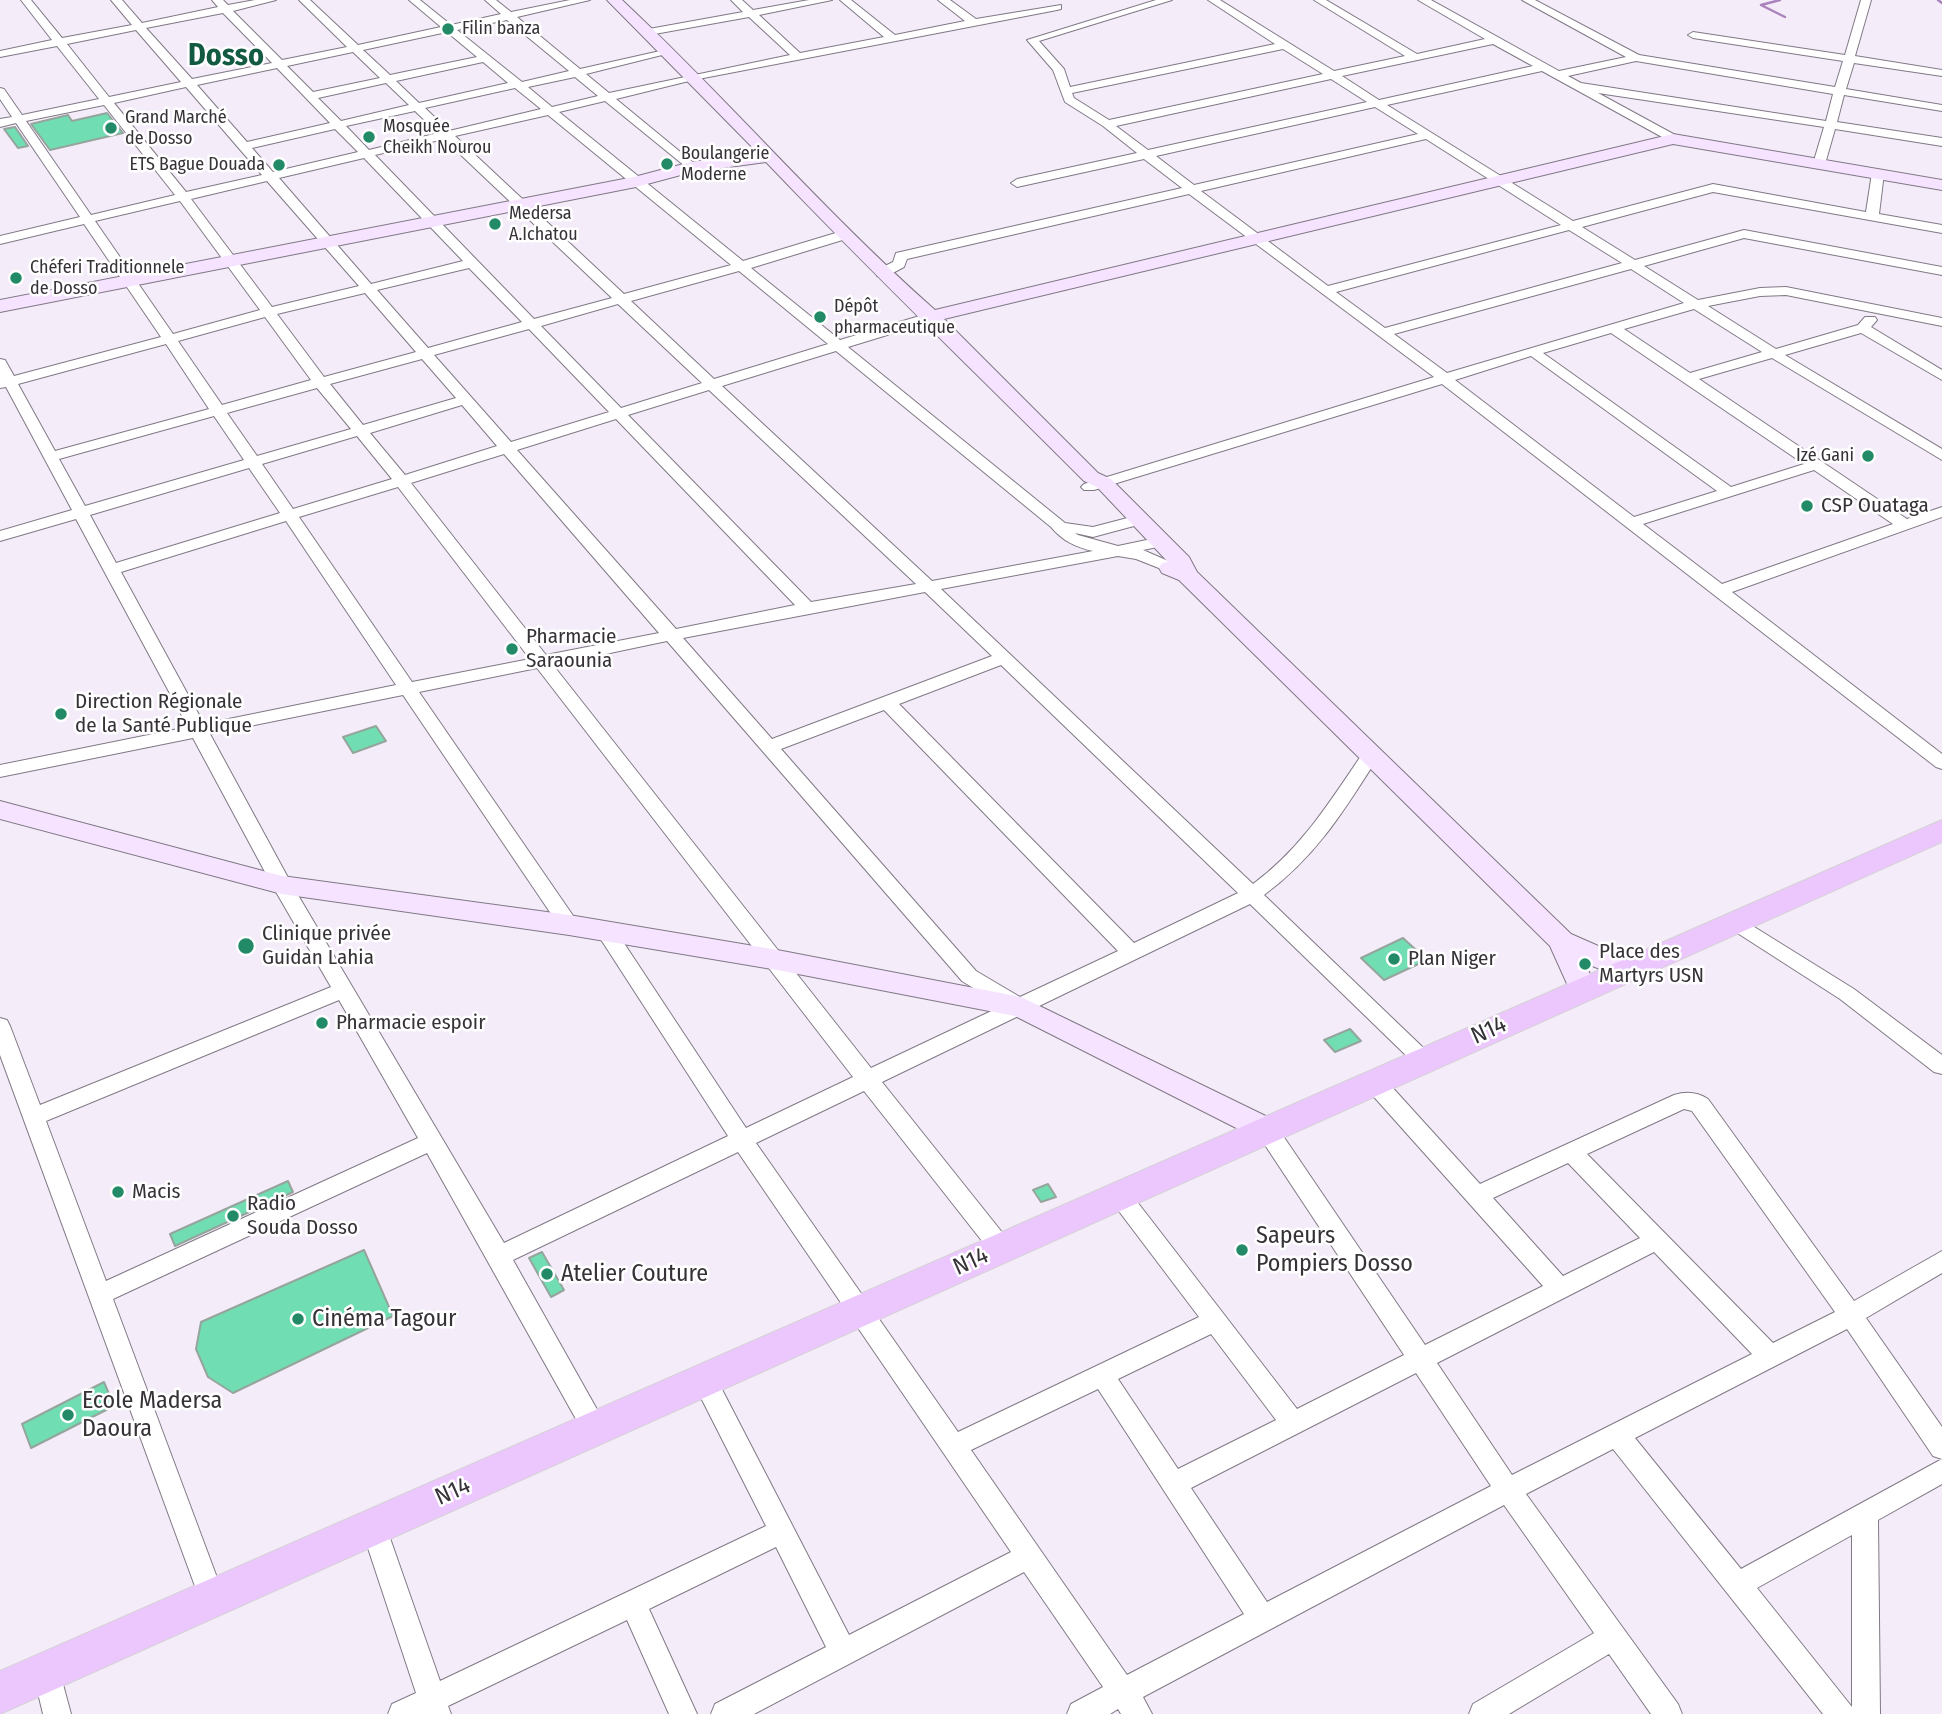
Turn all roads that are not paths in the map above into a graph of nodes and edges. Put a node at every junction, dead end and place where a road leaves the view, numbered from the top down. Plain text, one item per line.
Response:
1 (26, 0) edge
2 (116, 0) edge
3 (271, 0) edge
4 (304, 0) edge
5 (414, 0) edge
6 (490, 0) edge
7 (585, 0) edge
8 (614, 0) edge
9 (736, 0) edge
10 (827, 0) edge
11 (845, 0) edge
12 (943, 0) edge
13 (1167, 0) edge
14 (1213, 0) edge
15 (1319, 0) edge
16 (1423, 0) edge
17 (1527, 0) edge
18 (1866, 0) edge
19 (1053, 3) edge
20 (222, 4) edge
21 (752, 14) junction
22 (510, 16) junction
23 (974, 23) junction
24 (139, 26) junction
25 (450, 29) junction
26 (649, 32) junction
27 (1693, 35) dead end
28 (892, 38) junction
29 (1032, 40) junction
30 (1495, 40) junction
31 (59, 43) junction
32 (1284, 45) junction
33 (358, 49) junction
34 (669, 52) junction
35 (0, 54) edge
36 (797, 56) junction
37 (485, 58) junction
38 (1416, 58) junction
39 (1636, 58) junction
40 (1849, 59) junction
41 (1942, 59) edge
42 (280, 65) junction
43 (1543, 67) junction
44 (578, 73) junction
45 (1940, 73) edge
46 (1557, 75) junction
47 (1332, 76) junction
48 (693, 77) junction
49 (388, 79) junction
50 (188, 83) junction
51 (518, 85) junction
52 (1577, 86) junction
53 (0, 91) edge
54 (1066, 91) junction
55 (1840, 92) junction
56 (311, 96) junction
57 (607, 96) junction
58 (104, 101) junction
59 (1377, 103) junction
60 (417, 107) junction
61 (1942, 108) edge
62 (550, 109) junction
63 (18, 119) junction
64 (0, 123) edge
65 (1107, 124) junction
66 (1830, 124) junction
67 (339, 125) junction
68 (448, 134) junction
69 (1430, 135) junction
70 (1673, 139) junction
71 (1942, 142) edge
72 (244, 146) junction
73 (369, 154) junction
74 (1144, 155) junction
75 (768, 157) junction
76 (1819, 164) junction
77 (691, 167) junction
78 (1878, 173) junction
79 (273, 177) junction
80 (1503, 181) junction
81 (636, 182) junction
82 (1017, 183) dead end
83 (1942, 185) edge
84 (1190, 189) junction
85 (184, 198) junction
86 (520, 204) junction
87 (1872, 217) junction
88 (87, 220) junction
89 (433, 222) junction
90 (1572, 225) junction
91 (1942, 229) edge
92 (844, 235) junction
93 (0, 240) edge
94 (1256, 240) junction
95 (328, 243) junction
96 (232, 262) junction
97 (473, 263) junction
98 (1634, 264) junction
99 (741, 266) junction
100 (1942, 271) edge
101 (882, 273) junction
102 (130, 282) junction
103 (368, 288) junction
104 (1325, 291) junction
105 (620, 299) junction
106 (1696, 304) junction
107 (0, 306) edge
108 (1879, 309) junction
109 (270, 312) junction
110 (931, 317) junction
111 (530, 322) junction
112 (1942, 322) edge
113 (1613, 328) junction
114 (1863, 328) junction
115 (1383, 333) junction
116 (168, 339) junction
117 (839, 345) junction
118 (1532, 351) junction
119 (424, 354) junction
120 (1774, 354) junction
121 (0, 363) edge
122 (1942, 376) edge
123 (1444, 378) junction
124 (1688, 378) junction
125 (320, 382) junction
126 (5, 384) edge
127 (711, 385) junction
128 (465, 400) junction
129 (217, 411) junction
130 (617, 414) junction
131 (362, 430) junction
132 (508, 448) junction
133 (1942, 455) edge
134 (50, 457) junction
135 (253, 462) junction
136 (1816, 465) junction
137 (402, 481) junction
138 (1095, 483) junction
139 (1729, 492) junction
140 (81, 512) junction
141 (1942, 512) edge
142 (289, 515) junction
143 (1131, 522) junction
144 (1631, 523) junction
145 (1904, 524) junction
146 (0, 536) edge
147 (1073, 536) junction
148 (1153, 544) junction
149 (1115, 551) junction
150 (1058, 563) junction
151 (112, 570) junction
152 (1178, 571) junction
153 (928, 586) junction
154 (1719, 591) junction
155 (807, 608) junction
156 (671, 635) junction
157 (1001, 659) junction
158 (543, 661) junction
159 (408, 689) junction
160 (887, 702) junction
161 (198, 730) junction
162 (769, 747) junction
163 (1371, 754) junction
164 (1942, 763) edge
165 (0, 771) edge
166 (0, 810) edge
167 (1942, 830) edge
168 (282, 885) junction
169 (1250, 896) junction
170 (1735, 922) junction
171 (569, 925) junction
172 (607, 933) junction
173 (1560, 942) junction
174 (1133, 954) junction
175 (772, 959) junction
176 (1627, 970) junction
177 (343, 990) junction
178 (1583, 990) junction
179 (1021, 1007) junction
180 (0, 1026) edge
181 (1425, 1060) junction
182 (1942, 1066) edge
183 (867, 1079) junction
184 (1374, 1082) junction
185 (33, 1117) junction
186 (1267, 1130) junction
187 (741, 1139) junction
188 (432, 1141) junction
189 (1570, 1152) junction
190 (1120, 1196) junction
191 (1476, 1196) junction
192 (1657, 1240) junction
193 (1001, 1248) junction
194 (499, 1256) junction
195 (1942, 1261) edge
196 (1560, 1289) junction
197 (99, 1295) junction
198 (861, 1311) junction
199 (1851, 1315) junction
200 (1215, 1321) junction
201 (1770, 1356) junction
202 (1420, 1359) junction
203 (1102, 1375) junction
204 (704, 1380) junction
205 (1293, 1423) junction
206 (595, 1429) junction
207 (1617, 1434) junction
208 (954, 1446) junction
209 (1942, 1448) edge
210 (1942, 1471) edge
211 (1173, 1484) junction
212 (1508, 1490) junction
213 (1865, 1514) junction
214 (374, 1527) junction
215 (783, 1531) junction
216 (1029, 1556) junction
217 (1737, 1585) junction
218 (212, 1599) junction
219 (633, 1603) junction
220 (1262, 1619) junction
221 (1613, 1637) junction
222 (843, 1651) junction
223 (47, 1672) junction
224 (1122, 1692) junction
225 (0, 1693) edge
226 (435, 1707) edge
227 (57, 1714) edge
228 (402, 1714) edge
229 (683, 1714) edge
230 (725, 1714) edge
231 (1082, 1714) edge
232 (1138, 1714) edge
233 (1483, 1714) edge
234 (1668, 1714) edge
235 (1841, 1714) edge
236 (1866, 1714) edge

1 - 31 street
2 - 24 street
3 - 20 street
4 - 33 street
5 - 25 street
6 - 22 street
7 - 22 street
8 - 26 main road
9 - 21 street
10 - 21 street
11 - 28 street
12 - 23 street
13 - 29 street
14 - 32 street
15 - 38 street
16 - 30 street
17 - 39 street
18 - 40 street
19 - 23 street
19 - 29 street
20 - 24 street
20 - 42 street
21 - 26 street
21 - 36 street
22 - 25 street
22 - 44 street
23 - 28 street
24 - 31 street
24 - 50 street
25 - 33 street
25 - 37 street
26 - 34 main road
27 - 40 street
28 - 36 street
29 - 54 street
30 - 38 street
30 - 43 street
31 - 35 street
31 - 58 street
32 - 47 street
32 - 54 street
33 - 42 street
33 - 49 street
34 - 44 street
34 - 48 main road
36 - 48 street
37 - 49 street
37 - 51 street
38 - 47 street
39 - 46 street
39 - 55 street
40 - 45 street
40 - 55 street
41 - 45 street
42 - 50 street
42 - 56 street
43 - 46 street
43 - 59 street
44 - 51 street
44 - 57 street
46 - 52 street
47 - 59 street
47 - 65 street
48 - 57 street
48 - 75 main road
49 - 56 street
49 - 60 street
50 - 58 street
50 - 72 street
51 - 60 street
51 - 62 street
52 - 66 street
52 - 70 street
53 - 63 street
54 - 65 street
55 - 61 street
55 - 66 street
56 - 67 street
57 - 62 street
57 - 77 street
58 - 63 street
58 - 85 street
59 - 69 street
59 - 74 street
60 - 67 street
60 - 68 street
62 - 68 street
62 - 81 street
63 - 64 street
63 - 88 street
65 - 74 street
66 - 71 street
66 - 76 street
67 - 72 street
67 - 73 street
68 - 73 street
68 - 86 street
69 - 80 street
69 - 84 street
70 - 76 street
70 - 80 street
72 - 79 street
73 - 79 street
73 - 89 street
74 - 82 street
74 - 84 street
75 - 77 street
75 - 92 main road
76 - 78 street
77 - 81 street
78 - 83 street
78 - 87 street
79 - 85 street
79 - 95 street
80 - 90 street
80 - 94 street
81 - 86 street
81 - 99 street
84 - 94 street
84 - 101 street
85 - 88 street
85 - 96 street
86 - 89 street
86 - 105 street
87 - 90 street
87 - 91 street
88 - 93 street
88 - 102 street
89 - 95 street
89 - 97 street
90 - 98 street
90 - 104 street
92 - 99 street
92 - 101 main road
94 - 104 street
94 - 110 street
95 - 96 street
95 - 103 street
96 - 102 street
96 - 109 street
97 - 103 street
97 - 111 street
98 - 100 street
98 - 106 street
98 - 115 street
99 - 105 street
99 - 117 street
101 - 110 main road
102 - 107 street
102 - 116 street
103 - 109 street
103 - 119 street
104 - 115 street
105 - 111 street
105 - 127 street
106 - 108 street
106 - 113 street
106 - 120 street
108 - 112 street
108 - 114 street
109 - 116 street
109 - 125 street
110 - 117 street
110 - 138 main road
111 - 119 street
111 - 130 street
113 - 118 street
113 - 124 street
114 - 120 street
114 - 122 street
115 - 123 street
116 - 126 street
116 - 129 street
117 - 127 street
117 - 147 street
118 - 123 street
118 - 139 street
119 - 125 street
119 - 128 street
120 - 124 street
120 - 133 street
121 - 126 street
123 - 138 street
123 - 144 street
124 - 136 street
125 - 129 street
125 - 131 street
126 - 134 street
127 - 130 street
127 - 153 street
128 - 131 street
128 - 132 street
129 - 134 street
129 - 135 street
130 - 132 street
130 - 155 street
131 - 135 street
131 - 137 street
132 - 137 street
132 - 156 street
134 - 140 street
135 - 140 street
135 - 142 street
136 - 139 street
136 - 145 street
137 - 142 street
137 - 158 street
138 - 143 street
139 - 144 street
140 - 146 street
140 - 151 street
141 - 145 street
142 - 151 street
142 - 159 street
143 - 147 street
143 - 148 street
144 - 154 street
145 - 154 street
147 - 149 street
147 - 150 street
148 - 149 street
148 - 152 street
149 - 150 street
149 - 152 street
150 - 153 street
151 - 161 street
152 - 163 street
153 - 155 street
153 - 157 street
154 - 164 street
155 - 156 street
156 - 158 street
156 - 162 street
157 - 160 street
157 - 169 street
158 - 159 street
158 - 175 street
159 - 161 street
159 - 171 street
160 - 162 street
160 - 174 street
161 - 165 street
161 - 168 street
162 - 179 street
163 - 169 street
163 - 173 street
166 - 168 street
167 - 170 main road, N14
168 - 171 street
168 - 177 street
169 - 174 street
169 - 181 street
170 - 176 main road, N14
170 - 182 street
171 - 172 street
172 - 175 street
172 - 187 street
173 - 176 street
173 - 178 street
174 - 179 street
175 - 179 street
175 - 183 street
176 - 178 main road, N14
177 - 185 street
177 - 188 street
178 - 181 main road, N14
179 - 183 street
179 - 186 street
180 - 185 street
181 - 184 main road, N14
183 - 187 street
183 - 193 street
184 - 186 main road, N14
184 - 191 street
185 - 197 street
186 - 190 main road, N14
186 - 202 street
187 - 194 street
187 - 198 street
188 - 194 street
188 - 197 street
189 - 191 street
189 - 192 street
189 - 199 street
190 - 193 main road, N14
190 - 200 street
191 - 196 street
192 - 196 street
192 - 201 street
193 - 198 main road, N14
194 - 206 street
195 - 199 street
196 - 202 street
197 - 218 street
198 - 204 main road, N14
198 - 208 street
199 - 201 street
199 - 209 street
200 - 203 street
200 - 205 street
201 - 207 street
202 - 205 street
202 - 212 street
203 - 208 street
203 - 211 street
204 - 206 main road, N14
204 - 215 street
205 - 211 street
206 - 214 main road, N14
207 - 212 street
207 - 217 street
208 - 216 street
210 - 213 street
211 - 220 street
212 - 220 street
212 - 221 street
213 - 217 street
213 - 236 street
214 - 218 main road, N14
214 - 226 street
215 - 219 street
215 - 222 street
216 - 222 street
216 - 224 street
217 - 235 street
218 - 223 main road, N14
219 - 226 street
219 - 229 street
220 - 224 street
221 - 233 street
221 - 234 street
222 - 230 street
223 - 225 main road, N14
223 - 227 street
224 - 231 street
224 - 232 street
226 - 228 street

